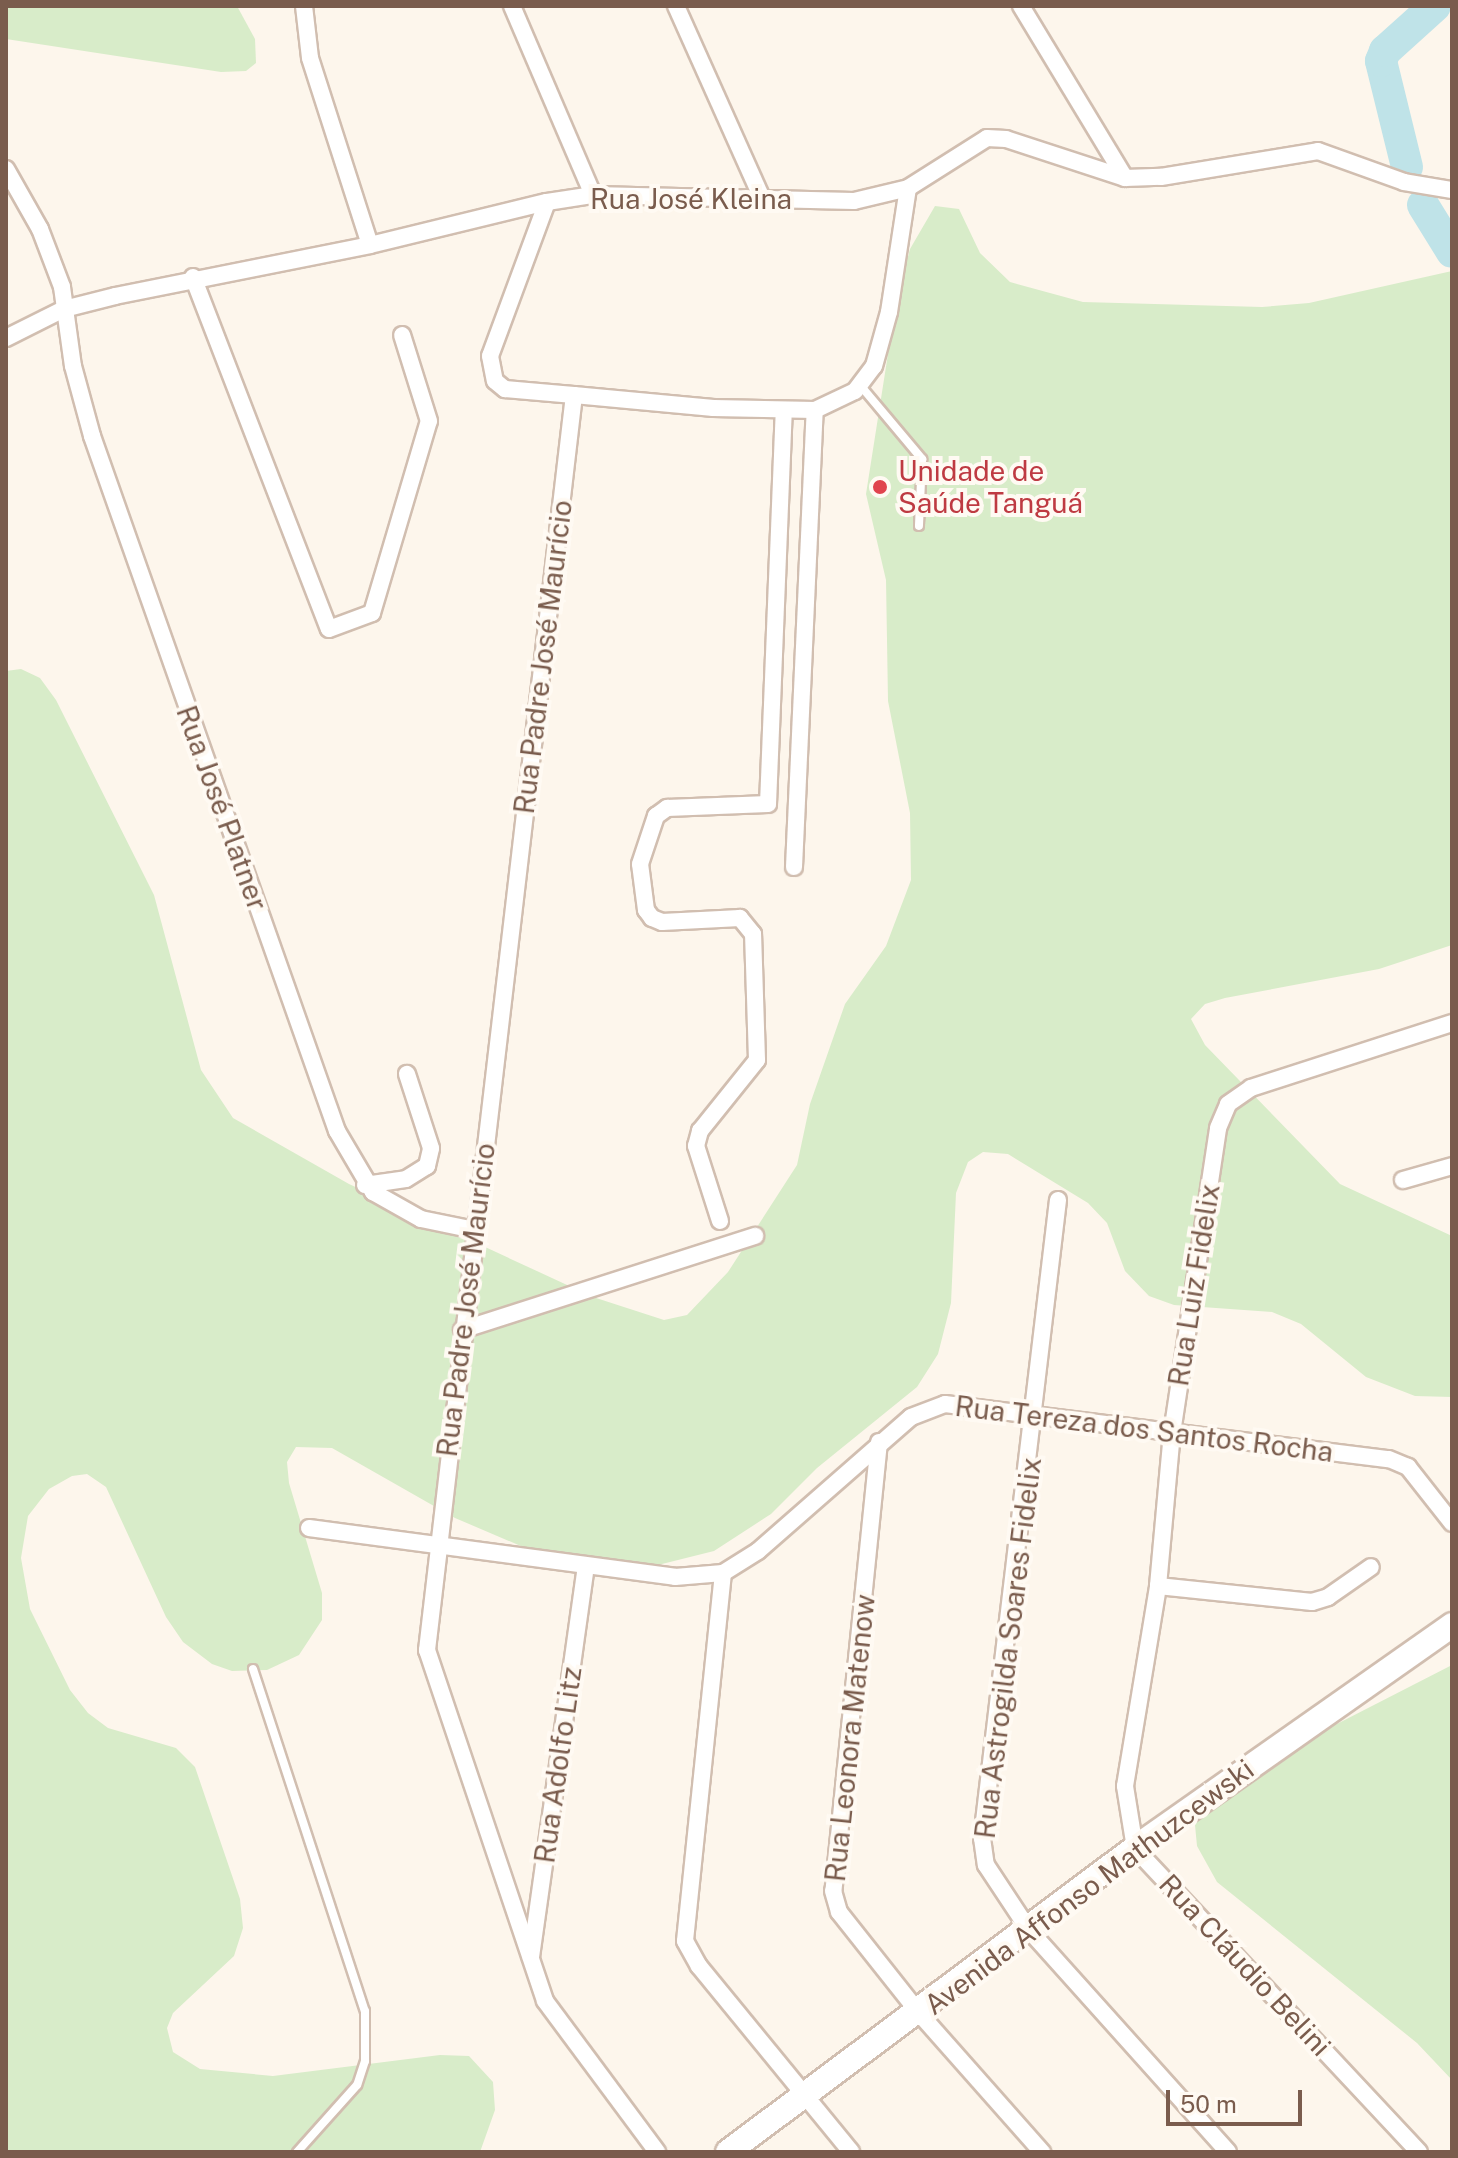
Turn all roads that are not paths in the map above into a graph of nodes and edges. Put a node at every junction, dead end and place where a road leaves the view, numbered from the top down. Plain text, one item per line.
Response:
1 (304, 6) edge
2 (512, 6) edge
3 (676, 6) edge
4 (1021, 6) edge
5 (6, 169) edge
6 (1125, 178) junction
7 (908, 188) junction
8 (1452, 190) edge
9 (593, 195) junction
10 (762, 198) junction
11 (547, 202) junction
12 (370, 245) junction
13 (193, 277) junction
14 (64, 309) junction
15 (402, 335) dead end
16 (6, 338) edge
17 (860, 385) junction
18 (574, 395) junction
19 (784, 410) junction
20 (815, 410) junction
21 (919, 526) dead end
22 (794, 867) dead end
23 (1452, 1023) edge
24 (407, 1074) dead end
25 (1452, 1166) edge
26 (1403, 1180) dead end
27 (365, 1185) junction
28 (1058, 1200) dead end
29 (720, 1221) dead end
30 (474, 1230) junction
31 (755, 1236) dead end
32 (462, 1330) junction
33 (1036, 1417) junction
34 (1172, 1433) junction
35 (879, 1442) junction
36 (1452, 1523) edge
37 (309, 1528) dead end
38 (436, 1543) junction
39 (586, 1566) junction
40 (1371, 1567) dead end
41 (723, 1573) junction
42 (1158, 1586) junction
43 (1452, 1625) edge
44 (253, 1669) dead end
45 (1135, 1848) junction
46 (1029, 1930) junction
47 (530, 1963) junction
48 (919, 2013) junction
49 (804, 2097) junction
50 (297, 2152) edge
51 (657, 2152) edge
52 (728, 2152) edge
53 (851, 2152) edge
54 (1042, 2152) edge
55 (1228, 2152) edge
56 (1419, 2152) edge

1 - 12 street
2 - 9 street
3 - 10 street
4 - 6 street
5 - 14 street
6 - 7 street, Rua José Kleina
6 - 8 street, Rua José Kleina
7 - 10 street, Rua José Kleina
7 - 17 street
9 - 10 street, Rua José Kleina
9 - 11 street, Rua José Kleina
11 - 12 street, Rua José Kleina
11 - 18 street
12 - 13 street, Rua José Kleina
13 - 14 street, Rua José Kleina
13 - 15 street
14 - 16 street, Rua José Kleina
14 - 27 street, Rua José Platner
17 - 20 street
17 - 21 lane
18 - 19 street
18 - 30 street, Rua Padre José Maurício
19 - 20 street
19 - 29 street
20 - 22 street
23 - 34 street, Rua Luiz Fidelix
24 - 27 street
25 - 26 street
27 - 30 street
28 - 33 street, Rua Astrogilda Soares Fidelix
30 - 32 street, Rua Padre José Maurício
31 - 32 street
32 - 38 street, Rua Padre José Maurício
33 - 34 street, Rua Tereza dos Santos Rocha
33 - 35 street, Rua Tereza dos Santos Rocha
33 - 46 street, Rua Astrogilda Soares Fidelix
34 - 36 street, Rua Tereza dos Santos Rocha
34 - 42 street, Rua Luiz Fidelix
35 - 41 street, Rua Tereza dos Santos Rocha
35 - 48 street, Rua Leonora Matenow
37 - 38 street, Rua Tereza dos Santos Rocha
38 - 39 street, Rua Tereza dos Santos Rocha
38 - 47 street, Rua Padre José Maurício
39 - 41 street, Rua Tereza dos Santos Rocha
39 - 47 street, Rua Adolfo Litz
40 - 42 street
41 - 49 street
42 - 45 street, Rua Luiz Fidelix
43 - 45 street, Avenida Affonso Mathuzcewski
44 - 50 lane
45 - 46 street, Avenida Affonso Mathuzcewski
45 - 56 street, Rua Cláudio Belini
46 - 48 street, Avenida Affonso Mathuzcewski
46 - 55 street, Rua Astrogilda Soares Fidelix
47 - 51 street, Rua Padre José Maurício
48 - 49 street, Avenida Affonso Mathuzcewski
48 - 54 street, Rua Leonora Matenow
49 - 52 street, Avenida Affonso Mathuzcewski
49 - 53 street

